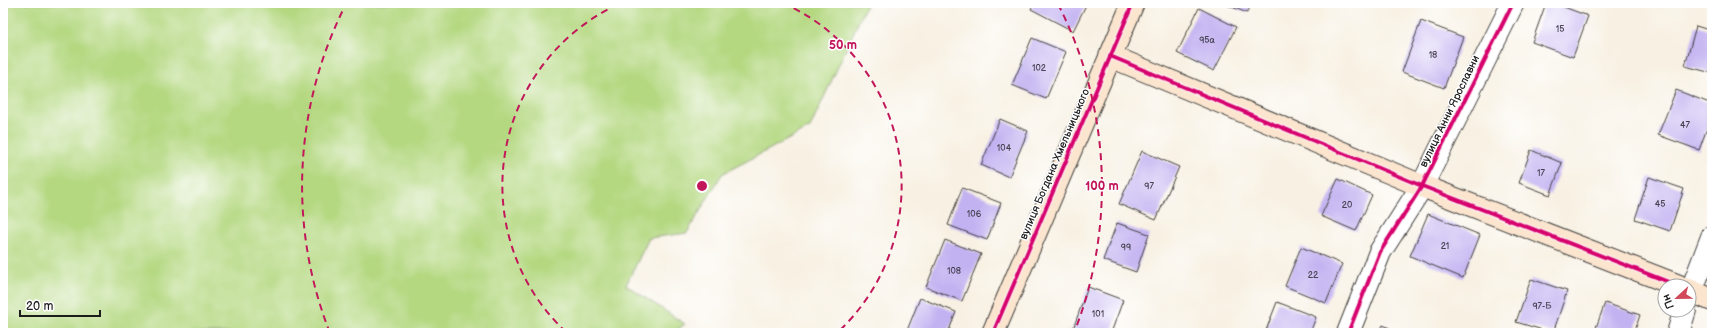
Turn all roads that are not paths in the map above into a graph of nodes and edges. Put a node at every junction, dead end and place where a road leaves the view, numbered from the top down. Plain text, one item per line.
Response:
1 (1133, 3) edge
2 (1513, 3) edge
3 (1110, 56) junction
4 (1422, 186) junction
5 (1712, 237) edge
6 (1694, 278) edge
7 (1657, 283) edge
8 (1697, 297) edge
9 (1712, 300) edge
10 (1682, 318) edge
11 (992, 333) edge
12 (1348, 333) edge
13 (1678, 333) edge

1 - 3 street, вулиця Богдана Хмельницького
2 - 4 street, вулиця Анни Ярославни
3 - 4 street
3 - 11 street, вулиця Богдана Хмельницького
4 - 7 street
4 - 12 street, вулиця Анни Ярославни
5 - 6 street
8 - 9 street
10 - 13 street

